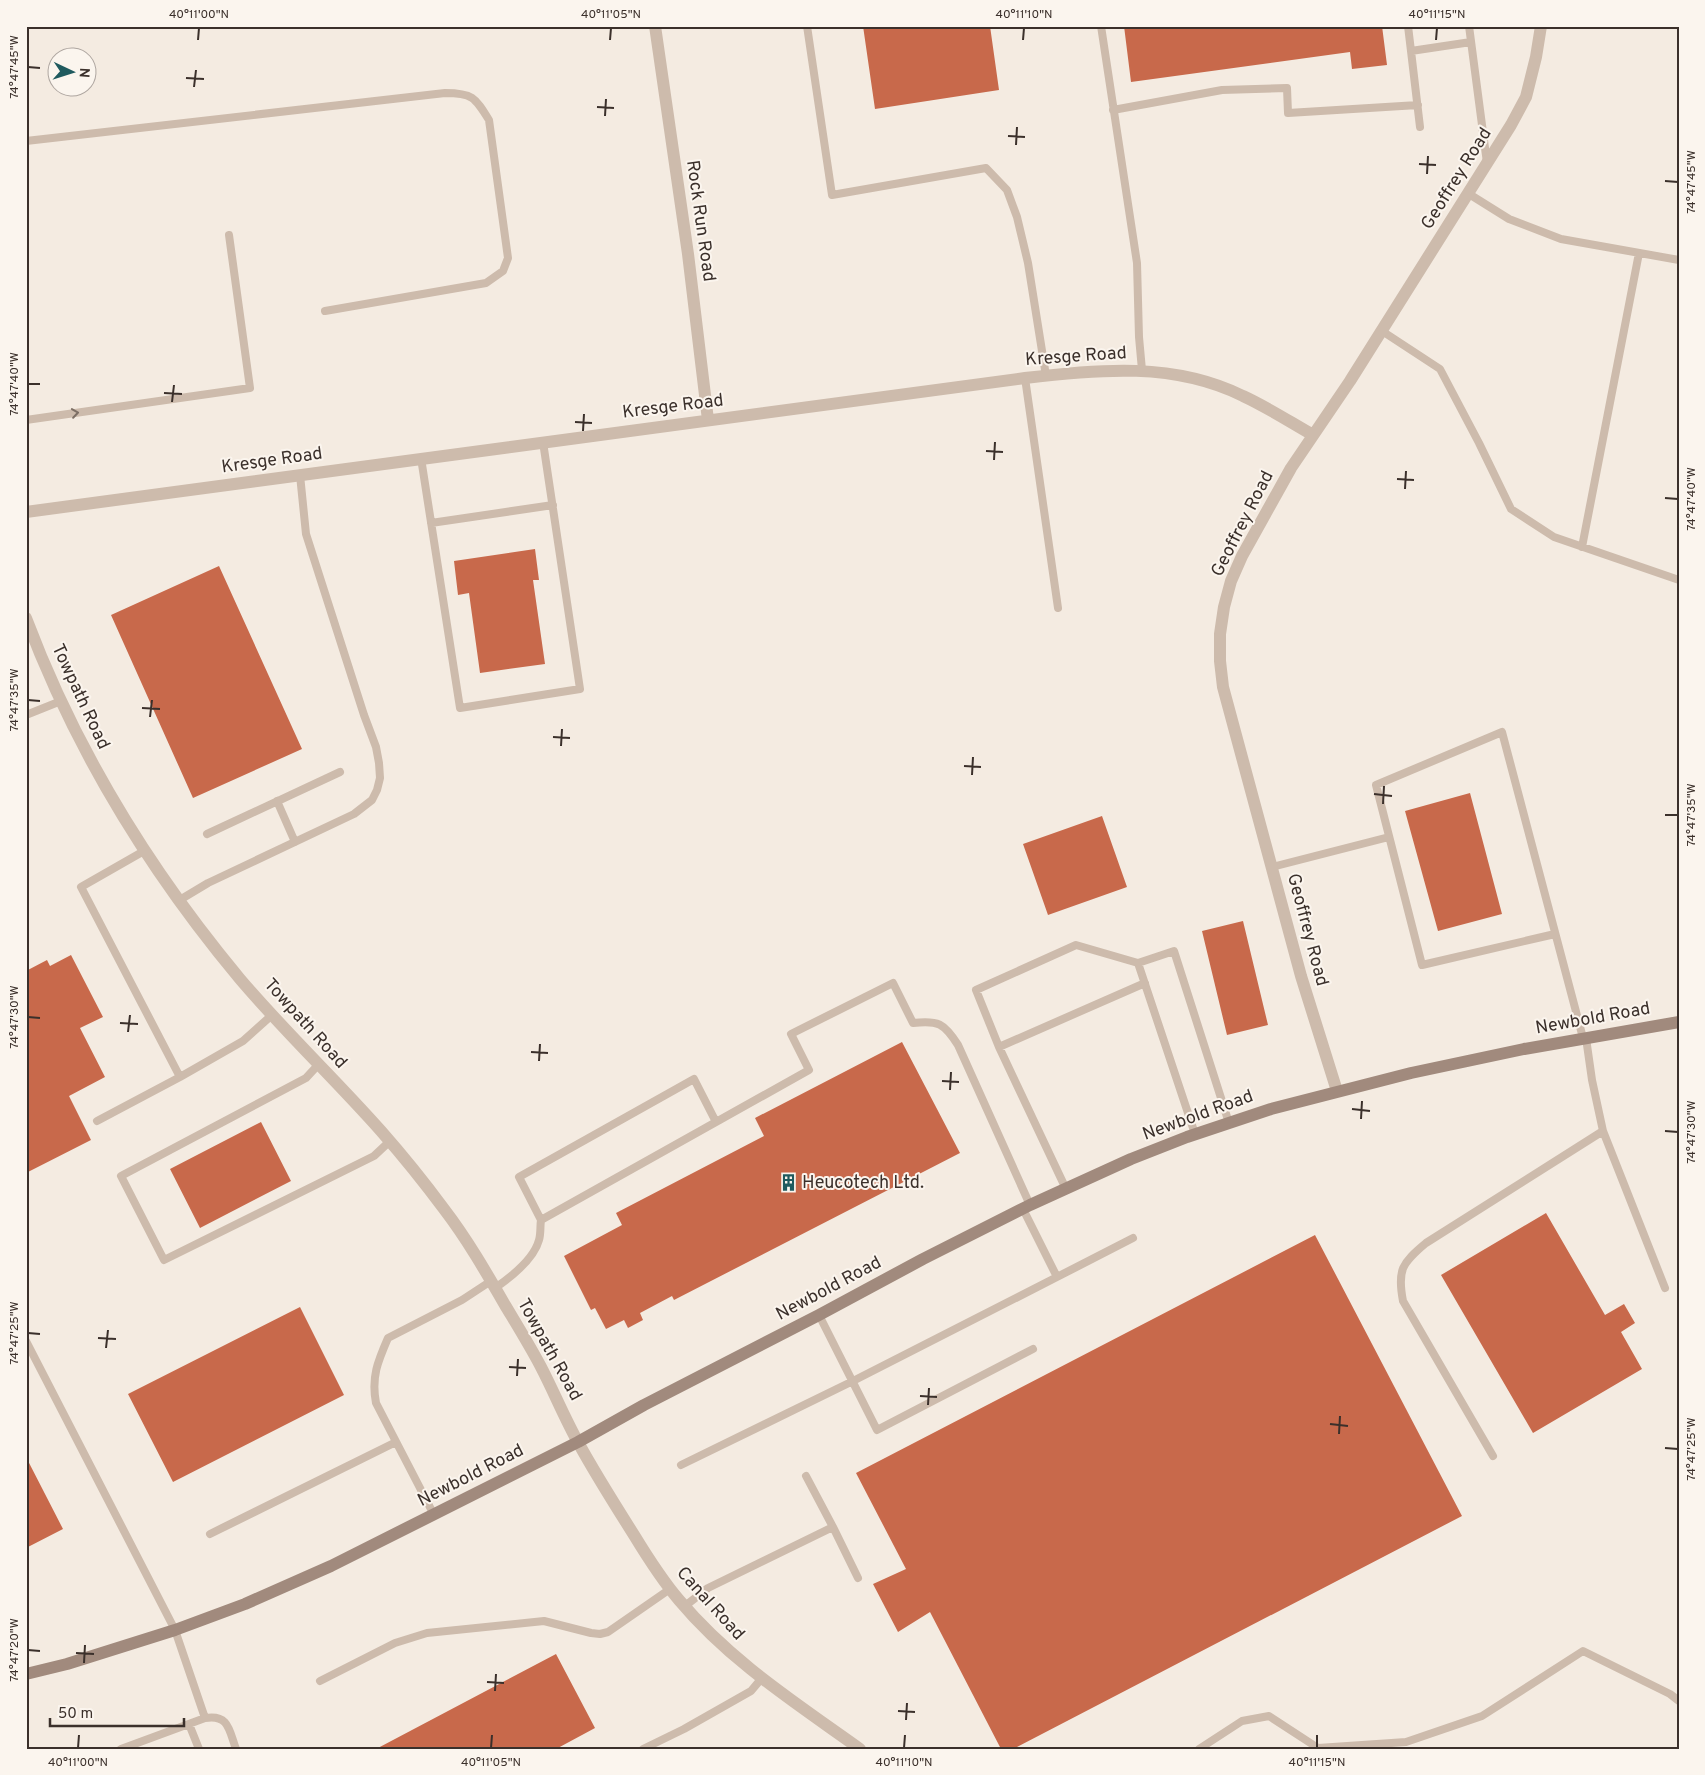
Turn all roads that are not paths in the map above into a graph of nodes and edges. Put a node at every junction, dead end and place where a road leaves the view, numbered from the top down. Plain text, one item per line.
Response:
1 (656, 26) edge
2 (808, 26) edge
3 (1101, 26) edge
4 (1408, 26) edge
5 (1469, 26) edge
6 (1540, 26) edge
7 (1471, 42) junction
8 (1411, 51) junction
9 (1418, 105) junction
10 (1113, 110) junction
11 (1420, 127) dead end
12 (26, 142) edge
13 (1487, 165) junction
14 (1469, 194) junction
15 (229, 235) dead end
16 (1639, 253) junction
17 (1679, 260) edge
18 (325, 311) dead end
19 (1382, 331) junction
20 (1142, 370) junction
21 (1046, 376) junction
22 (1026, 378) junction
23 (26, 420) edge
24 (708, 420) junction
25 (1313, 435) junction
26 (543, 442) junction
27 (421, 458) junction
28 (300, 475) junction
29 (553, 505) junction
30 (26, 512) edge
31 (431, 523) junction
32 (1582, 547) junction
33 (1679, 580) edge
34 (1058, 608) dead end
35 (26, 618) edge
36 (61, 701) junction
37 (26, 715) edge
38 (340, 772) dead end
39 (277, 801) junction
40 (207, 834) dead end
41 (1389, 837) junction
42 (295, 842) junction
43 (144, 851) junction
44 (1272, 867) junction
45 (178, 901) junction
46 (1555, 934) junction
47 (1138, 963) junction
48 (1145, 983) junction
49 (272, 1015) junction
50 (1679, 1022) edge
51 (1584, 1038) junction
52 (999, 1047) junction
53 (318, 1065) junction
54 (180, 1077) junction
55 (1337, 1091) junction
56 (97, 1121) dead end
57 (716, 1122) junction
58 (1229, 1123) junction
59 (1603, 1131) junction
60 (1195, 1134) junction
61 (390, 1141) junction
62 (1066, 1189) junction
63 (1026, 1207) junction
64 (541, 1220) junction
65 (1133, 1238) dead end
66 (1057, 1277) junction
67 (493, 1285) junction
68 (1665, 1288) dead end
69 (819, 1315) junction
70 (26, 1341) edge
71 (1033, 1350) dead end
72 (851, 1382) junction
73 (396, 1442) junction
74 (578, 1442) junction
75 (1493, 1456) dead end
76 (681, 1465) dead end
77 (806, 1476) dead end
78 (434, 1515) junction
79 (833, 1527) junction
80 (210, 1534) dead end
81 (858, 1578) dead end
82 (670, 1588) junction
83 (684, 1606) junction
84 (175, 1630) junction
85 (26, 1674) edge
86 (761, 1679) junction
87 (320, 1681) dead end
88 (1679, 1701) edge
89 (205, 1718) junction
90 (189, 1724) junction
91 (656, 1746) edge
92 (121, 1749) edge
93 (199, 1749) edge
94 (236, 1749) edge
95 (643, 1749) edge
96 (860, 1749) edge
97 (1199, 1749) edge

1 - 24 street, Rock Run Road
2 - 21 lane
3 - 10 lane
4 - 8 lane
5 - 7 lane
6 - 13 street, Geoffrey Road
7 - 8 lane
7 - 13 lane
8 - 9 lane
9 - 10 lane
9 - 11 lane
10 - 20 lane
12 - 18 lane
13 - 14 street, Geoffrey Road
14 - 16 lane
14 - 19 street, Geoffrey Road
23 -> 15 lane
16 - 17 lane
16 - 32 lane
19 - 25 street, Geoffrey Road
19 - 32 lane
20 - 21 street, Kresge Road
20 - 25 street, Kresge Road
21 - 22 street, Kresge Road
22 - 24 street, Kresge Road
22 - 34 lane
24 - 26 street, Kresge Road
25 - 44 street, Geoffrey Road
26 - 27 street, Kresge Road
26 - 29 lane
27 - 28 street, Kresge Road
27 - 31 lane
28 - 30 street, Kresge Road
28 - 42 lane
29 - 31 lane
29 - 31 lane
32 - 33 lane
35 - 36 street, Towpath Road
36 - 37 lane
36 - 43 street, Towpath Road
38 - 39 lane
39 - 40 lane
39 - 42 lane
41 - 44 lane
41 - 46 lane
41 - 46 lane
42 - 45 lane
43 - 45 street, Towpath Road
43 - 54 lane
44 - 55 street, Geoffrey Road
45 - 49 street, Towpath Road
46 - 51 lane
47 - 48 lane
47 - 52 lane
47 - 58 lane
48 - 52 lane
48 - 60 lane
49 - 53 street, Towpath Road
49 - 54 lane
50 - 51 main road, Newbold Road
51 - 55 main road, Newbold Road
51 - 59 lane
52 - 62 lane
53 - 61 street, Towpath Road
53 - 61 lane
54 - 56 lane
55 - 58 main road, Newbold Road
57 - 63 lane
57 - 64 lane
57 - 64 lane
58 - 60 main road, Newbold Road
59 - 68 lane
59 - 75 lane
60 - 62 main road, Newbold Road
61 - 67 street, Towpath Road
62 - 63 main road, Newbold Road
63 - 66 lane
63 - 69 main road, Newbold Road
64 - 67 lane
65 - 66 lane
66 - 72 lane
67 - 73 lane
67 - 74 street, Towpath Road
69 - 72 lane
69 - 74 main road, Newbold Road
70 - 84 lane
71 - 72 lane
72 - 76 lane
73 - 78 lane
73 - 80 lane
74 - 78 main road, Newbold Road
74 - 82 street, Canal Road
77 - 79 lane
78 - 84 main road, Newbold Road
79 - 81 lane
79 - 83 lane
82 - 83 street, Canal Road
82 - 87 lane
83 - 86 street, Canal Road
84 - 85 main road, Newbold Road
84 - 89 lane
86 - 91 lane
86 - 96 street, Canal Road
88 - 97 lane
89 - 90 lane
89 - 94 lane
90 - 92 lane
90 - 93 lane
91 - 95 lane

